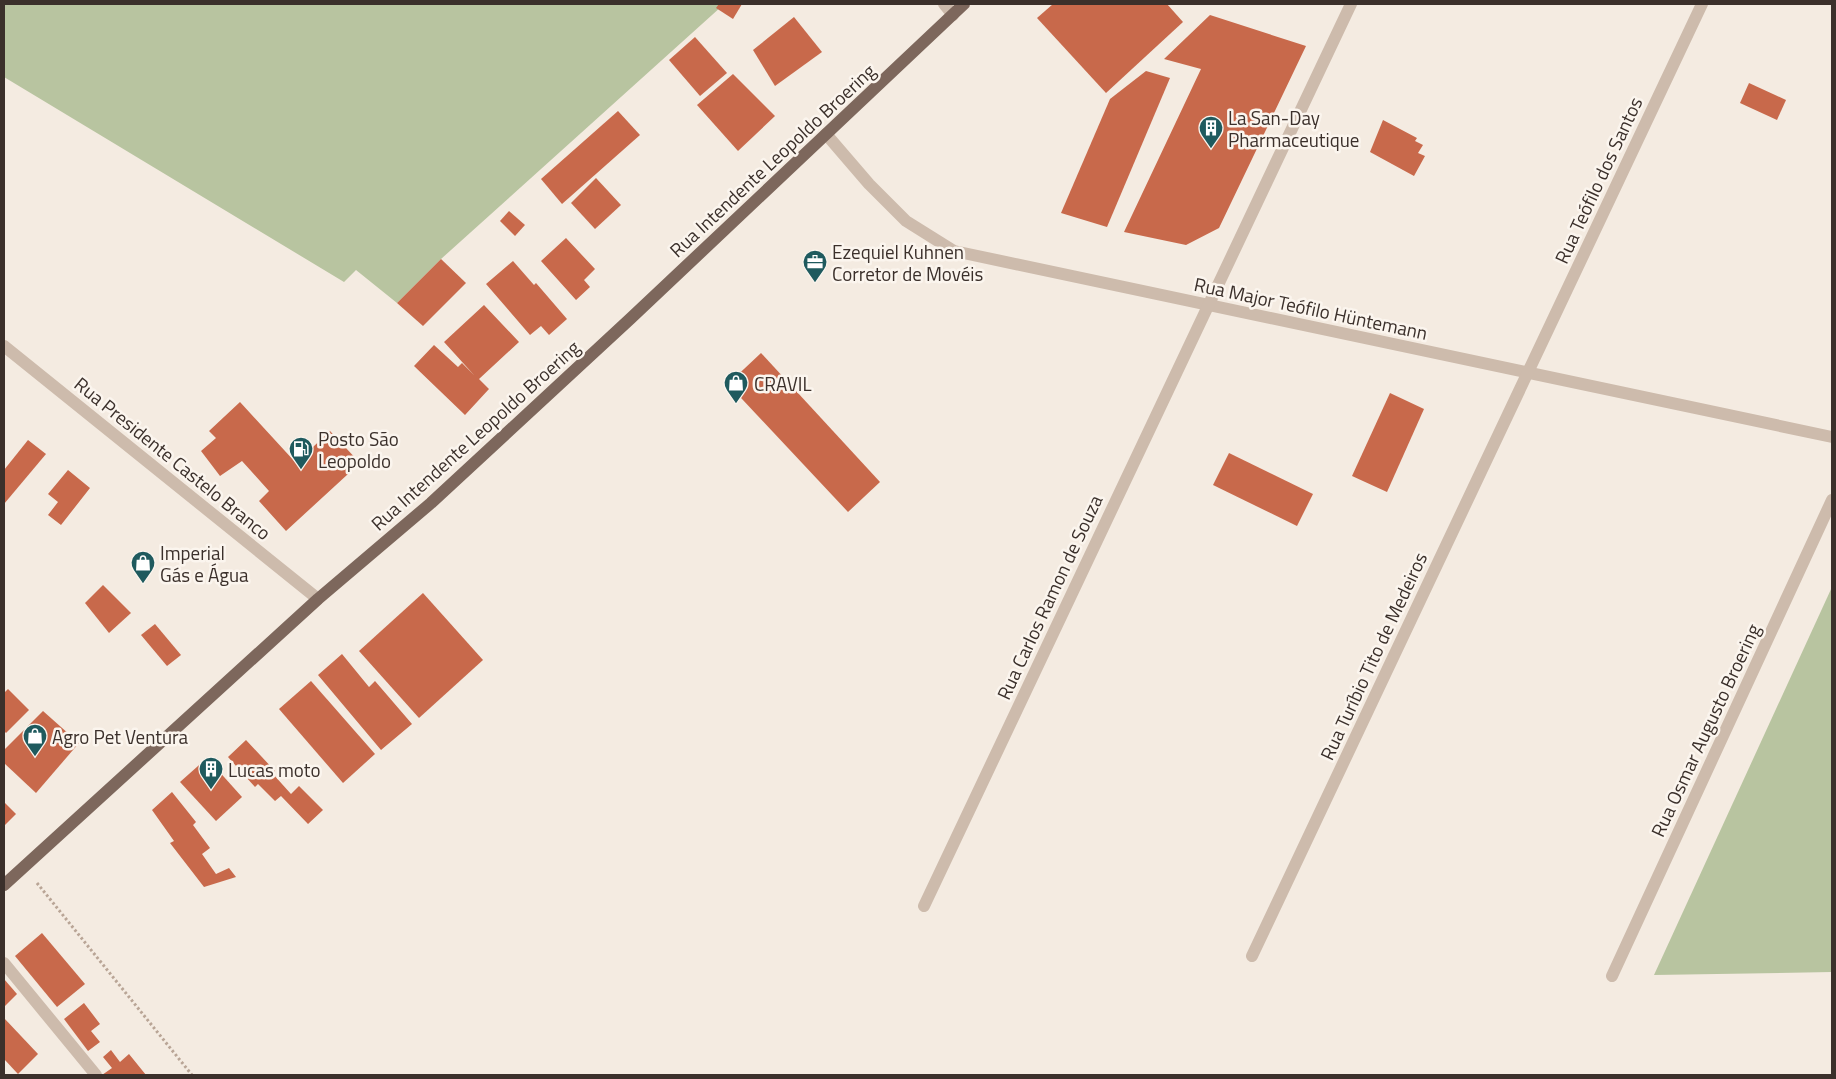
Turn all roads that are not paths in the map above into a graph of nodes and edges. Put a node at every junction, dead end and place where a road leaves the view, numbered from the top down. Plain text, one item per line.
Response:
1 (944, 4) edge
2 (964, 4) edge
3 (1350, 4) edge
4 (1702, 4) edge
5 (953, 15) junction
6 (826, 134) junction
7 (1208, 305) junction
8 (4, 346) edge
9 (1527, 372) junction
10 (1832, 437) edge
11 (1832, 500) edge
12 (318, 599) junction
13 (4, 885) edge
14 (924, 906) dead end
15 (1252, 956) dead end
16 (4, 963) edge
17 (1612, 976) dead end
18 (96, 1075) edge

1 - 5 street
2 - 5 main road, Rua Intendente Leopoldo Broering
3 - 7 street, Rua Carlos Ramon de Souza
4 - 9 street, Rua Teófilo dos Santos
5 - 6 main road, Rua Intendente Leopoldo Broering
6 - 7 street, Rua Major Teófilo Hüntemann
6 - 12 main road, Rua Intendente Leopoldo Broering
7 - 9 street, Rua Major Teófilo Hüntemann
7 - 14 street, Rua Carlos Ramon de Souza
8 - 12 street, Rua Presidente Castelo Branco
9 - 10 street, Rua Major Teófilo Hüntemann
9 - 15 street, Rua Turíbio Tito de Medeiros
11 - 17 street, Rua Osmar Augusto Broering
12 - 13 main road, Rua Intendente Leopoldo Broering
16 - 18 street

